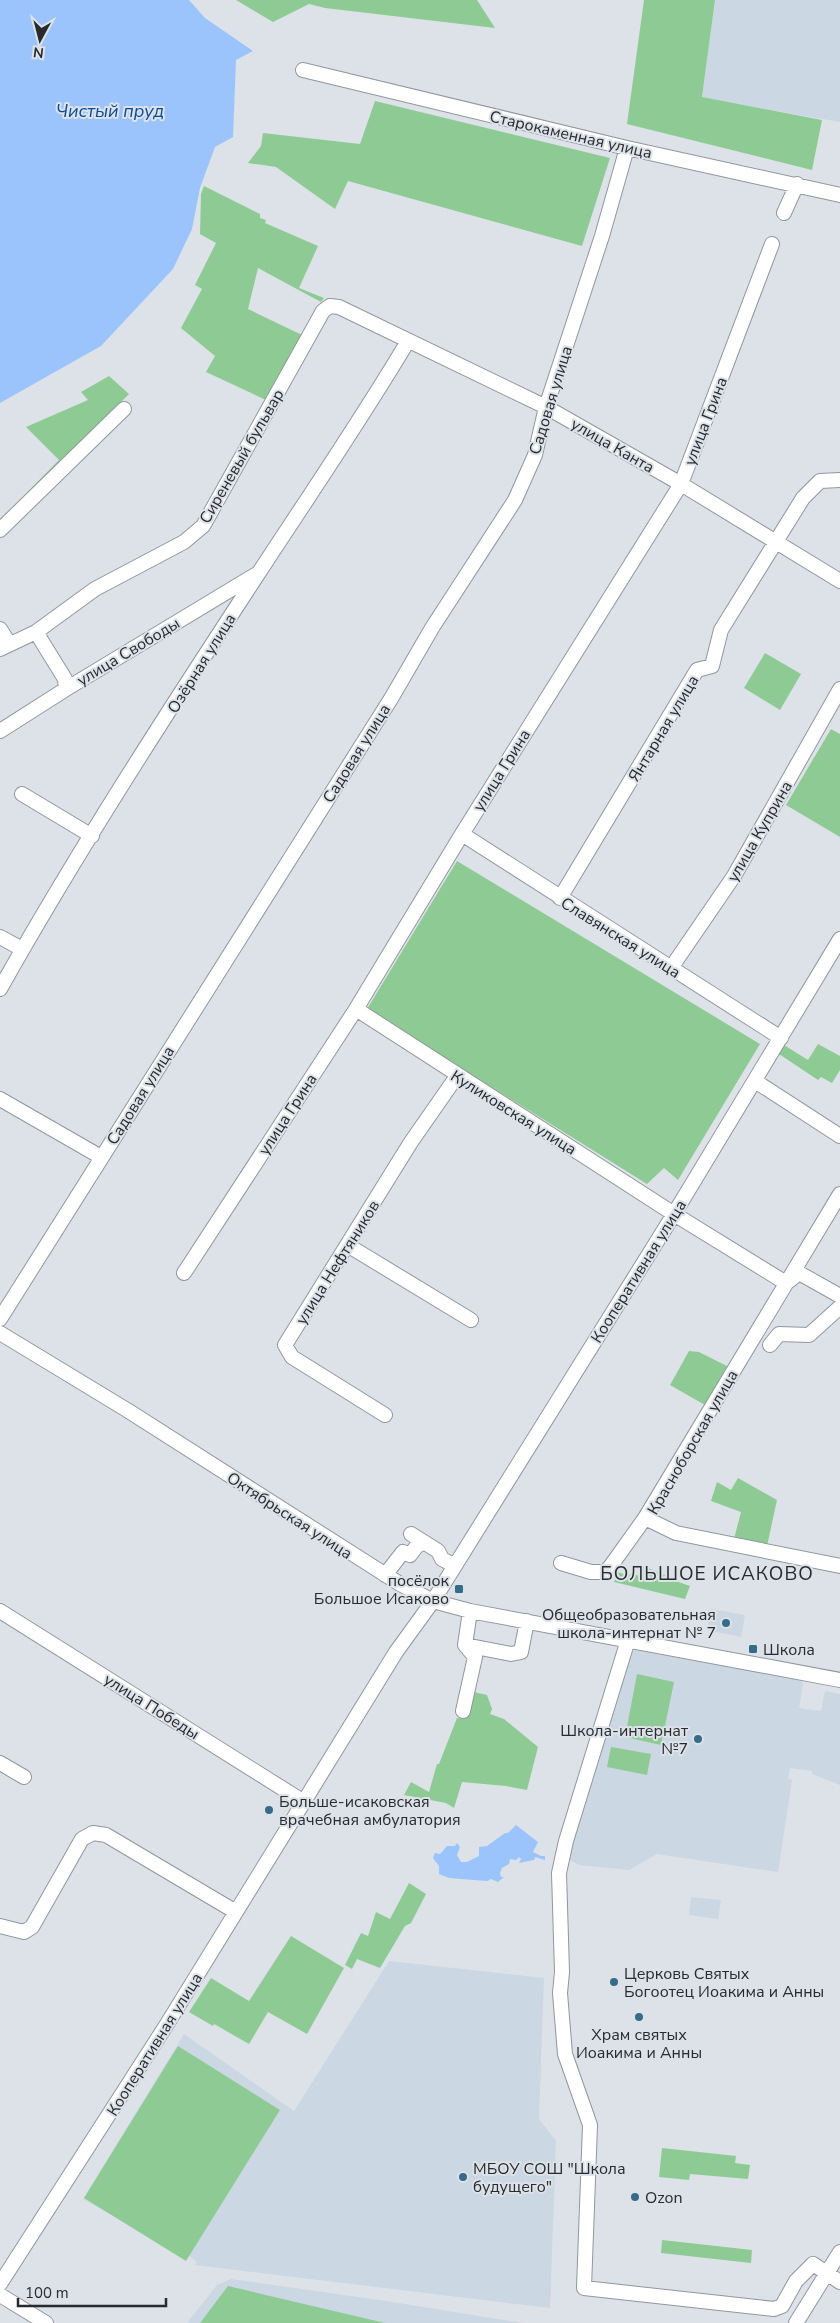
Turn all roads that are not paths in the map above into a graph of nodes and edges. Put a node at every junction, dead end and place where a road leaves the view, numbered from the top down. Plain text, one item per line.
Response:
1 (304, 70) dead end
2 (627, 148) junction
3 (797, 184) junction
4 (840, 195) edge
5 (784, 213) dead end
6 (772, 244) dead end
7 (323, 311) joint
8 (408, 341) junction
9 (546, 407) junction
10 (124, 409) dead end
11 (840, 480) edge
12 (681, 484) junction
13 (0, 530) edge
14 (776, 541) junction
15 (258, 574) junction
16 (840, 581) edge
17 (0, 629) edge
18 (36, 632) junction
19 (5, 646) edge
20 (66, 688) junction
21 (840, 689) edge
22 (0, 731) edge
23 (22, 794) dead end
24 (462, 834) junction
25 (92, 836) junction
26 (560, 898) junction
27 (0, 937) edge
28 (840, 938) edge
29 (22, 949) junction
30 (835, 958) edge
31 (671, 968) junction
32 (0, 989) edge
33 (356, 1009) junction
34 (781, 1038) junction
35 (457, 1076) junction
36 (755, 1081) junction
37 (0, 1099) edge
38 (840, 1136) edge
39 (101, 1157) junction
40 (840, 1194) edge
41 (674, 1214) junction
42 (349, 1246) junction
43 (184, 1273) dead end
44 (786, 1283) junction
45 (840, 1296) edge
46 (840, 1307) edge
47 (0, 1319) edge
48 (471, 1320) dead end
49 (0, 1333) edge
50 (770, 1345) dead end
51 (384, 1415) dead end
52 (645, 1518) junction
53 (410, 1534) dead end
54 (423, 1542) junction
55 (561, 1563) dead end
56 (455, 1566) junction
57 (840, 1566) edge
58 (385, 1575) junction
59 (433, 1601) junction
60 (0, 1611) edge
61 (470, 1611) junction
62 (527, 1621) junction
63 (628, 1640) junction
64 (465, 1646) junction
65 (840, 1680) edge
66 (463, 1711) dead end
67 (0, 1763) edge
68 (24, 1777) dead end
69 (304, 1802) junction
70 (236, 1912) junction
71 (0, 1926) edge
72 (840, 2252) edge
73 (827, 2273) junction
74 (840, 2282) edge
75 (0, 2284) edge
76 (0, 2295) edge
77 (46, 2323) edge
78 (796, 2323) edge

1 - 2 street, Старокаменная улица
2 - 3 street, Старокаменная улица
2 - 9 street, Садовая улица
3 - 4 street, Старокаменная улица
3 - 5 street
6 - 12 street, улица Грина
7 - 8 street, улица Канта
7 - 18 street, Сиреневый бульвар
8 - 9 street, улица Канта
8 - 15 street, Озёрная улица
9 - 12 street, улица Канта
9 - 39 street, Садовая улица
10 - 13 street
11 - 14 street, Янтарная улица
12 - 14 street, улица Канта
12 - 24 street, улица Грина
14 - 16 street, улица Канта
14 - 26 street, Янтарная улица
15 - 20 street, улица Свободы
15 - 25 street, Озёрная улица
17 - 19 street
18 - 19 street, Сиреневый бульвар
18 - 20 street
20 - 22 street, улица Свободы
21 - 31 street, улица Куприна
23 - 25 street
24 - 26 street, Славянская улица
24 - 33 street, улица Грина
25 - 29 street, Озёрная улица
26 - 31 street, Славянская улица
27 - 29 street
28 - 30 street, Кооперативная улица
29 - 32 street, Озёрная улица
30 - 34 street, Кооперативная улица
31 - 34 street, Славянская улица
33 - 35 street, Куликовская улица
33 - 43 street, улица Грина
34 - 36 street, Кооперативная улица
35 - 41 street, Куликовская улица
35 - 42 street, улица Нефтяников
36 - 38 street
36 - 41 street, Кооперативная улица
37 - 39 street
39 - 47 street, Садовая улица
40 - 44 street, Красноборская улица
41 - 44 street, Куликовская улица
41 - 56 street, Кооперативная улица
42 - 48 street
42 - 51 street, улица Нефтяников
44 - 45 street
44 - 52 street, Красноборская улица
46 - 50 street
49 - 58 street, Октябрьская улица
52 - 55 street
52 - 57 street, Красноборская улица
53 - 54 street
54 - 56 street
54 - 58 street
56 - 59 street, Кооперативная улица
58 - 59 street, Октябрьская улица
59 - 61 street, Октябрьская улица
59 - 69 street, Кооперативная улица
60 - 69 street, улица Победы
61 - 62 street, Октябрьская улица
61 - 64 street
62 - 63 street, Октябрьская улица
62 - 64 street
63 - 65 street, Октябрьская улица
63 - 73 street
64 - 66 street
67 - 68 street
69 - 70 street, Кооперативная улица
70 - 71 street
70 - 75 street, Кооперативная улица
72 - 73 street
73 - 74 street
73 - 78 street
76 - 77 street

